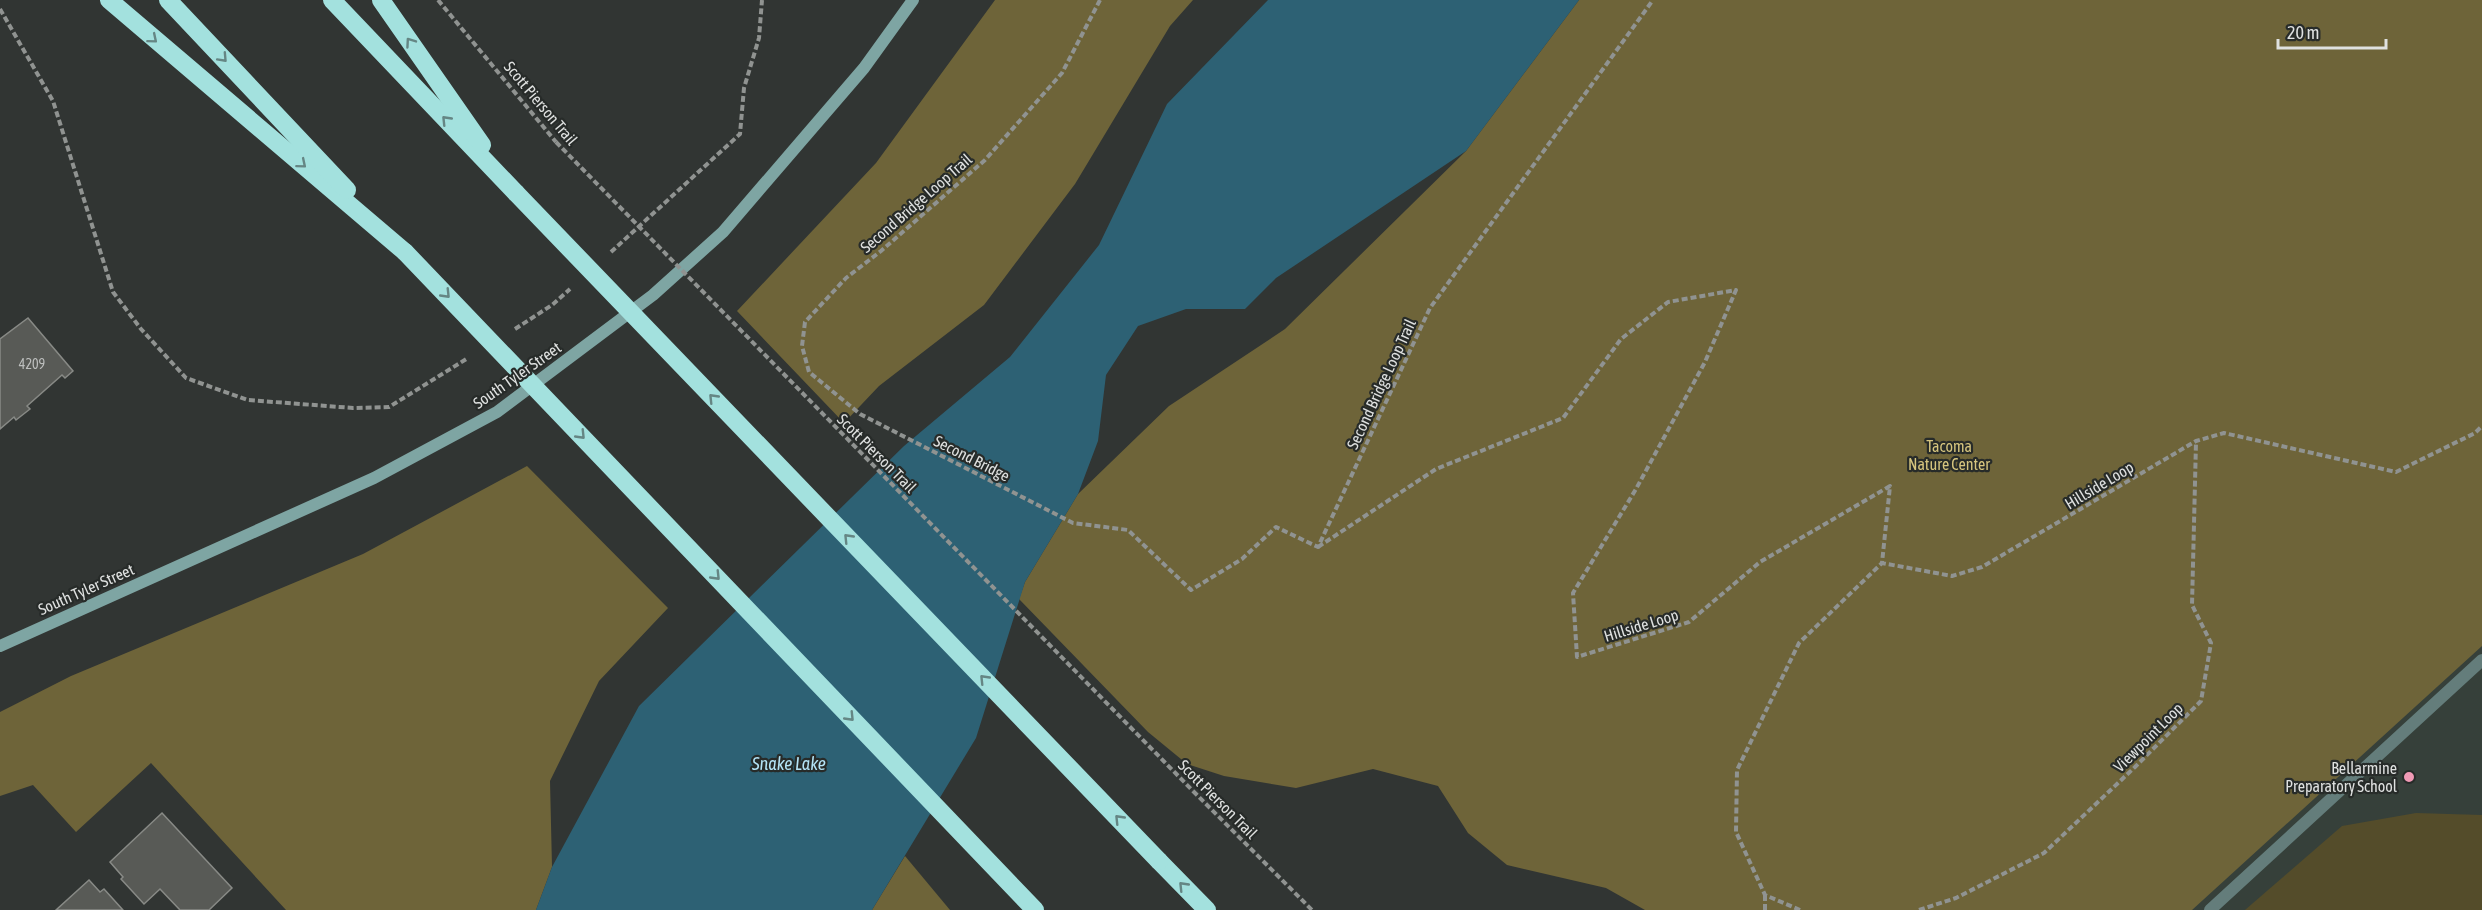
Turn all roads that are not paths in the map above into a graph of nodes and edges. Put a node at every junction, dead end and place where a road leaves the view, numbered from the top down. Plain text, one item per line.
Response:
1 (109, 0) edge
2 (168, 0) edge
3 (332, 0) edge
4 (381, 0) edge
5 (913, 0) edge
6 (516, 193) junction
7 (405, 252) junction
8 (0, 646) edge
9 (2482, 660) edge
10 (1035, 910) edge
11 (1207, 910) edge
12 (2210, 910) edge

1 -> 7 highway
2 -> 7 highway
6 -> 3 highway
6 -> 4 highway
5 - 8 main road, South Tyler Street
11 -> 6 highway, bridge
7 -> 10 highway, bridge
9 - 12 lane

